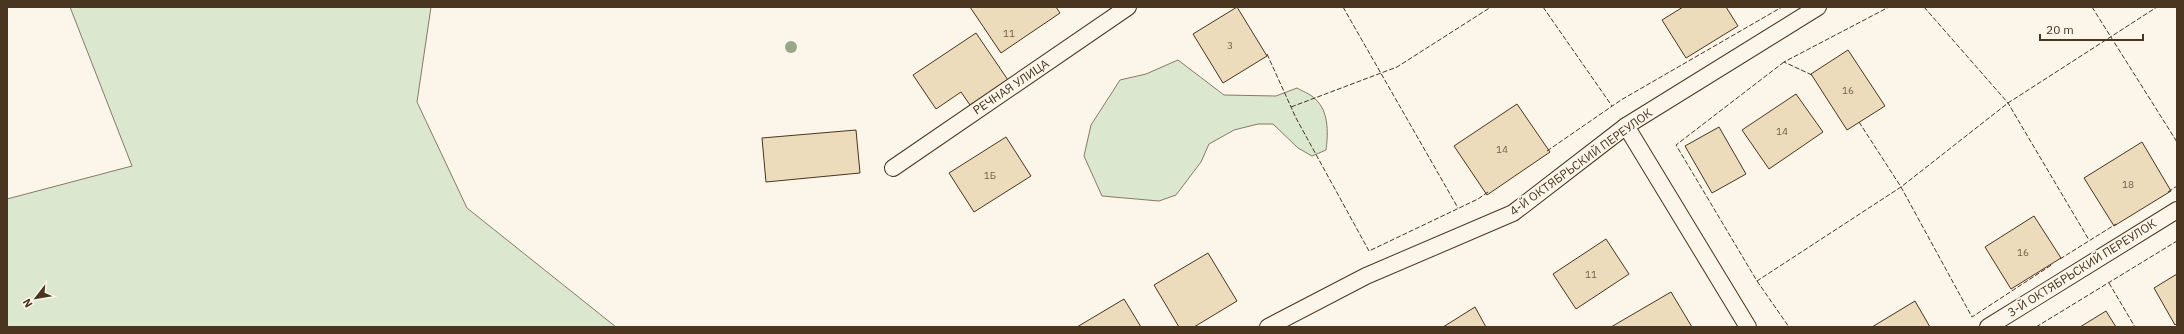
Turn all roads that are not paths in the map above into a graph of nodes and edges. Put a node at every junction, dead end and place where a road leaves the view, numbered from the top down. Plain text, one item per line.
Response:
1 (1128, 7) edge
2 (1818, 7) edge
3 (1626, 126) junction
4 (893, 168) dead end
5 (2177, 210) edge
6 (1268, 327) edge
7 (1748, 327) edge
8 (1988, 327) edge

1 - 4 lane, РЕЧНАЯ УЛИЦА
2 - 3 lane, 4-Й ОКТЯБРЬСКИЙ ПЕРЕУЛОК
3 - 6 lane, 4-Й ОКТЯБРЬСКИЙ ПЕРЕУЛОК
3 - 7 lane
5 - 8 lane, 3-Й ОКТЯБРЬСКИЙ ПЕРЕУЛОК

